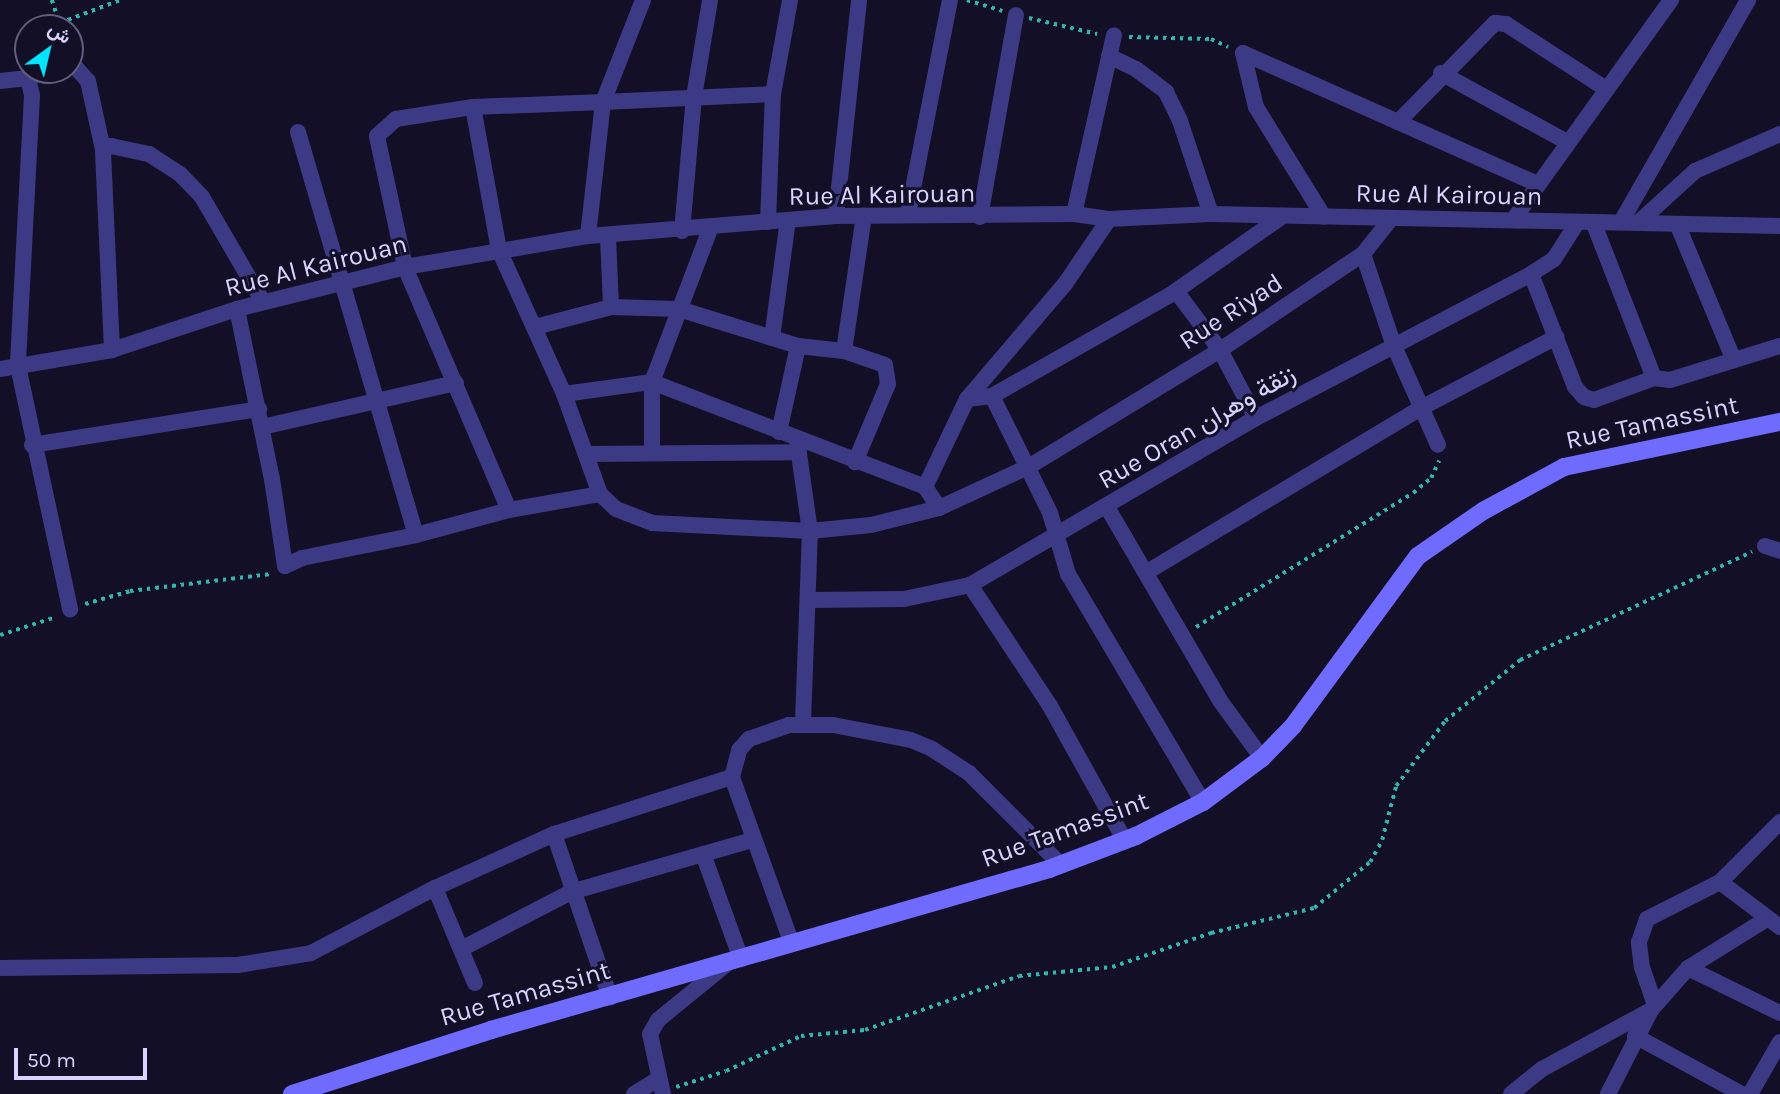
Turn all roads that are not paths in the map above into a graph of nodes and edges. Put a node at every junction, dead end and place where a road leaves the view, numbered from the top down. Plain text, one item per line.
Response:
1 (643, 0) edge
2 (710, 0) edge
3 (790, 0) edge
4 (859, 0) edge
5 (950, 0) edge
6 (1671, 0) edge
7 (1748, 0) edge
8 (1016, 15) dead end
9 (1114, 35) dead end
10 (1109, 56) junction
11 (1441, 73) junction
12 (84, 77) edge
13 (29, 84) edge
14 (1606, 89) junction
15 (774, 94) junction
16 (695, 97) junction
17 (603, 103) junction
18 (473, 107) junction
19 (1398, 122) junction
20 (299, 132) dead end
21 (1780, 134) edge
22 (1566, 141) junction
23 (103, 150) junction
24 (1535, 183) junction
25 (908, 214) junction
26 (1074, 214) junction
27 (864, 215) junction
28 (1211, 215) junction
29 (836, 216) junction
30 (980, 217) junction
31 (1324, 217) junction
32 (1280, 218) junction
33 (1109, 219) junction
34 (788, 220) junction
35 (1390, 220) junction
36 (1513, 220) junction
37 (768, 222) junction
38 (1621, 222) junction
39 (1639, 222) junction
40 (1577, 223) junction
41 (1594, 224) junction
42 (1678, 226) junction
43 (1780, 226) edge
44 (710, 229) junction
45 (682, 231) junction
46 (588, 236) junction
47 (608, 237) junction
48 (499, 250) junction
49 (1363, 254) junction
50 (405, 267) junction
51 (1531, 274) junction
52 (341, 284) junction
53 (1176, 291) junction
54 (263, 302) junction
55 (611, 307) junction
56 (237, 309) junction
57 (678, 309) junction
58 (535, 327) junction
59 (1556, 337) junction
60 (772, 338) junction
61 (798, 345) junction
62 (1394, 346) junction
63 (1780, 346) edge
64 (112, 350) junction
65 (1220, 350) junction
66 (844, 351) junction
67 (1733, 358) junction
68 (18, 366) junction
69 (0, 369) edge
70 (1654, 378) junction
71 (652, 382) junction
72 (456, 383) junction
73 (564, 394) junction
74 (992, 396) junction
75 (967, 399) junction
76 (379, 403) junction
77 (1421, 408) junction
78 (259, 409) junction
79 (1256, 418) junction
80 (1780, 422) edge
81 (262, 427) junction
82 (779, 432) junction
83 (32, 445) junction
84 (1438, 445) road end
85 (798, 446) junction
86 (652, 453) junction
87 (586, 454) junction
88 (855, 462) junction
89 (1030, 466) junction
90 (925, 486) junction
91 (600, 494) junction
92 (1107, 507) junction
93 (939, 508) junction
94 (509, 510) junction
95 (810, 531) junction
96 (1054, 534) junction
97 (416, 536) junction
98 (1147, 572) junction
99 (970, 584) junction
100 (810, 600) junction
101 (70, 609) road end
102 (803, 724) junction
103 (1262, 758) junction
104 (732, 777) junction
105 (1203, 802) junction
106 (1780, 822) edge
107 (554, 834) junction
108 (751, 840) junction
109 (1125, 841) junction
110 (703, 854) junction
111 (1061, 864) junction
112 (1720, 882) junction
113 (435, 888) junction
114 (571, 892) junction
115 (1765, 920) junction
116 (1780, 927) edge
117 (792, 944) junction
118 (463, 948) junction
119 (735, 961) junction
120 (0, 968) edge
121 (1688, 968) junction
122 (475, 984) dead end
123 (610, 999) junction
124 (1653, 1008) junction
125 (1780, 1013) edge
126 (1635, 1036) junction
127 (1780, 1042) edge
128 (661, 1088) edge
129 (292, 1094) edge
130 (634, 1094) edge
131 (1511, 1094) edge
132 (1608, 1094) edge
133 (1742, 1094) edge
134 (1750, 1094) edge

1 - 17 street
2 - 16 street
3 - 15 street
4 - 29 street
5 - 25 street
6 - 14 street
7 - 38 street
8 - 30 street
9 - 10 street
10 - 26 street
10 - 28 street
11 - 14 street
11 - 19 street
11 - 22 street
12 - 23 street
13 - 68 street
14 - 22 street
15 - 16 street
15 - 37 street
16 - 17 street
16 - 45 street
17 - 18 street
17 - 46 street
18 - 48 street
18 - 50 street
19 - 24 street
19 - 31 street
20 - 52 street
21 - 39 street
22 - 24 street
23 - 54 street
23 - 64 street
24 - 36 street
25 - 27 street, Rue Al Kairouan
25 - 30 street, Rue Al Kairouan
26 - 30 street, Rue Al Kairouan
26 - 33 street, Rue Al Kairouan
27 - 29 street, Rue Al Kairouan
27 - 66 street
28 - 32 street, Rue Al Kairouan
28 - 33 street, Rue Al Kairouan
29 - 34 street, Rue Al Kairouan
31 - 32 street, Rue Al Kairouan
31 - 35 street, Rue Al Kairouan
32 - 53 street
33 - 75 street
34 - 37 street, Rue Al Kairouan
34 - 60 street
35 - 36 street, Rue Al Kairouan
35 - 49 street, Rue Riyad
36 - 40 street, Rue Al Kairouan
37 - 44 street, Rue Al Kairouan
38 - 39 street, Rue Al Kairouan
38 - 41 street, Rue Al Kairouan
39 - 42 street, Rue Al Kairouan
40 - 41 street, Rue Al Kairouan
40 - 51 street, Rue Oran زنقة وهران
41 - 70 street
42 - 43 street, Rue Al Kairouan
42 - 67 street
44 - 45 street, Rue Al Kairouan
44 - 57 street
45 - 47 street, Rue Al Kairouan
46 - 47 street, Rue Al Kairouan
46 - 48 street, Rue Al Kairouan
47 - 55 street
48 - 50 street, Rue Al Kairouan
48 - 58 street
49 - 62 street
49 - 65 street, Rue Riyad
50 - 52 street, Rue Al Kairouan
50 - 72 street
51 - 59 street
51 - 62 street, Rue Oran زنقة وهران
52 - 54 street, Rue Al Kairouan
52 - 76 street
53 - 65 street
53 - 74 street
54 - 56 street, Rue Al Kairouan
55 - 57 street
55 - 58 street
56 - 64 street, Rue Al Kairouan
56 - 78 street
57 - 60 street
57 - 71 street
58 - 73 street
59 - 70 street
59 - 77 street
60 - 61 street
61 - 66 street
61 - 82 street
62 - 77 street
62 - 79 street, Rue Oran زنقة وهران
63 - 67 street
64 - 68 street, Rue Al Kairouan
65 - 79 street
65 - 89 street, Rue Riyad
66 - 88 street
67 - 70 street
68 - 69 street, Rue Al Kairouan
68 - 83 street
71 - 73 street
71 - 82 street
71 - 86 street
72 - 76 street
72 - 94 street
73 - 87 street
74 - 75 street
74 - 89 street
75 - 90 street
76 - 81 street
76 - 97 street
77 - 84 street
77 - 98 street
78 - 81 street
78 - 83 street
79 - 92 street, Rue Oran زنقة وهران
80 - 103 main road, Rue Tamassint
81 - 97 street
82 - 85 street
83 - 101 street
85 - 86 street
85 - 88 street
85 - 95 street
86 - 87 street
87 - 91 street
88 - 90 street
89 - 93 street, Rue Riyad
89 - 96 street
90 - 93 street
91 - 94 street
91 - 95 street, Rue Riyad
92 - 96 street, Rue Oran زنقة وهران
92 - 98 street
93 - 95 street, Rue Riyad
94 - 97 street
95 - 100 street
96 - 99 street, Rue Oran زنقة وهران
96 - 105 street
98 - 103 street
99 - 100 street, Rue Oran زنقة وهران
99 - 109 street
100 - 102 street
102 - 104 street
102 - 111 street
103 - 105 main road, Rue Tamassint
104 - 107 street
104 - 108 street
105 - 109 main road, Rue Tamassint
106 - 112 street
107 - 113 street
107 - 114 street
108 - 110 street
108 - 117 street
109 - 111 main road, Rue Tamassint
110 - 114 street
110 - 119 street
111 - 117 main road, Rue Tamassint
112 - 115 street
112 - 124 street
113 - 118 street
113 - 120 street
114 - 118 street
114 - 123 street
115 - 116 street
115 - 121 street
117 - 119 main road, Rue Tamassint
118 - 122 street
119 - 123 main road, Rue Tamassint
119 - 128 street
121 - 124 street
121 - 125 street
123 - 129 main road, Rue Tamassint
124 - 126 street
124 - 131 street
126 - 132 street
126 - 133 street
127 - 134 street
128 - 130 street

